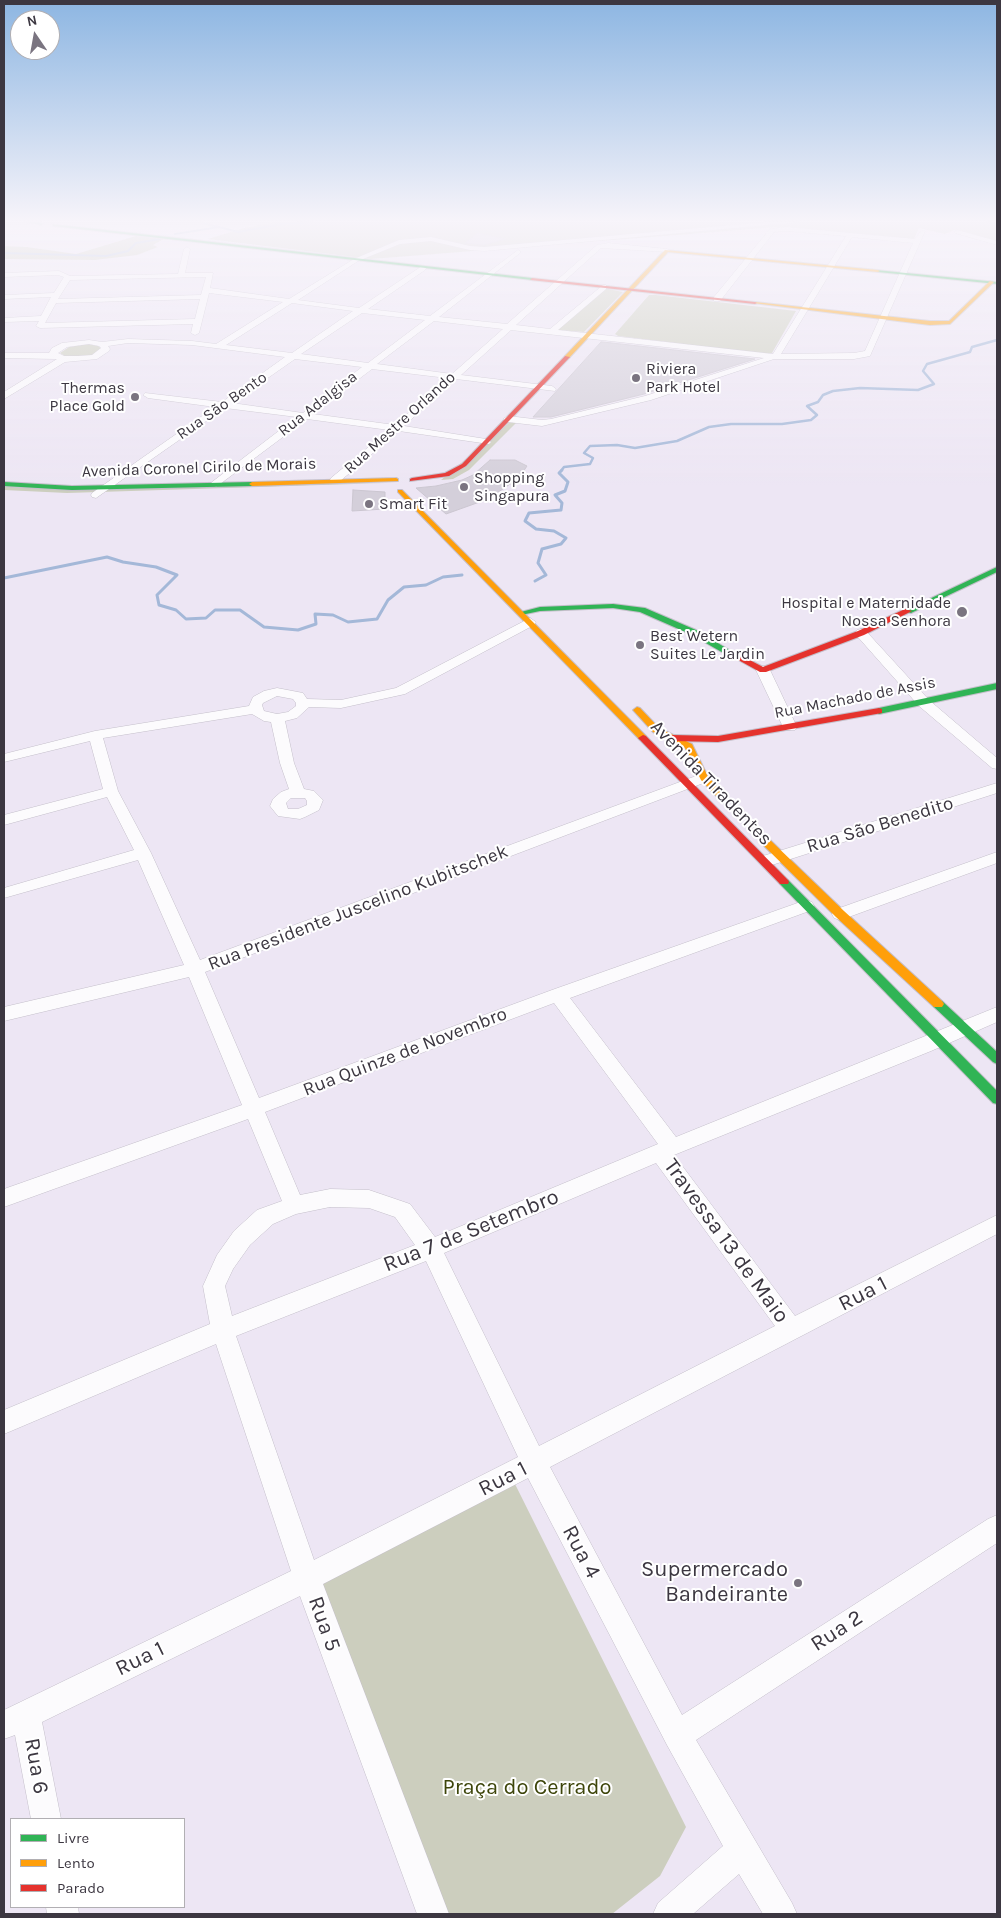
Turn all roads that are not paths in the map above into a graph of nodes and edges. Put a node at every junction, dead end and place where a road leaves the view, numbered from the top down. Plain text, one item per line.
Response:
1 (47, 312) edge
2 (201, 312) edge
3 (273, 312) edge
4 (358, 312) edge
5 (373, 312) edge
6 (440, 312) edge
7 (525, 312) edge
8 (575, 312) edge
9 (609, 312) edge
10 (625, 312) edge
11 (802, 312) edge
12 (825, 312) edge
13 (886, 312) edge
14 (963, 312) edge
15 (44, 318) junction
16 (431, 318) junction
17 (883, 318) junction
18 (4, 320) edge
19 (199, 321) junction
20 (508, 327) junction
21 (551, 332) junction
22 (586, 336) junction
23 (601, 338) junction
24 (192, 343) junction
25 (102, 344) junction
26 (218, 346) junction
27 (4, 353) edge
28 (56, 356) junction
29 (293, 356) junction
30 (775, 357) junction
31 (368, 365) junction
32 (452, 376) junction
33 (538, 387) junction
34 (4, 388) edge
35 (552, 389) junction
36 (148, 395) dead end
37 (4, 396) edge
38 (225, 405) junction
39 (304, 415) junction
40 (508, 418) junction
41 (524, 420) junction
42 (397, 428) junction
43 (512, 434) dead end
44 (486, 442) junction
45 (474, 472) dead end
46 (335, 480) junction
47 (437, 481) junction
48 (4, 484) edge
49 (216, 484) junction
50 (396, 486) junction
51 (107, 487) junction
52 (4, 492) edge
53 (96, 495) junction
54 (997, 569) edge
55 (536, 606) junction
56 (526, 617) junction
57 (553, 624) dead end
58 (861, 633) junction
59 (763, 670) junction
60 (997, 686) edge
61 (629, 701) dead end
62 (303, 703) junction
63 (924, 703) junction
64 (255, 709) junction
65 (277, 718) junction
66 (790, 727) junction
67 (95, 735) junction
68 (671, 738) junction
69 (718, 739) junction
70 (651, 747) junction
71 (694, 757) junction
72 (4, 758) edge
73 (662, 759) junction
74 (997, 765) edge
75 (704, 778) junction
76 (687, 784) junction
77 (997, 788) edge
78 (111, 791) junction
79 (298, 792) dead end
80 (737, 812) dead end
81 (4, 820) edge
82 (756, 832) dead end
83 (143, 853) junction
84 (780, 856) junction
85 (997, 857) edge
86 (763, 862) junction
87 (4, 894) edge
88 (806, 906) junction
89 (840, 914) junction
90 (195, 969) junction
91 (558, 994) junction
92 (4, 1014) edge
93 (997, 1014) edge
94 (965, 1028) junction
95 (937, 1040) junction
96 (997, 1059) edge
97 (997, 1099) edge
98 (255, 1108) junction
99 (666, 1150) junction
100 (4, 1198) edge
101 (294, 1205) junction
102 (402, 1210) joint
103 (997, 1224) edge
104 (431, 1249) junction
105 (223, 1330) junction
106 (792, 1330) junction
107 (4, 1422) edge
108 (534, 1463) junction
109 (997, 1528) edge
110 (307, 1578) junction
111 (15, 1719) edge
112 (677, 1735) junction
113 (46, 1818) edge
114 (742, 1850) junction
115 (433, 1914) edge
116 (669, 1914) edge
117 (781, 1914) edge

1 - 15 street
2 - 19 street
3 - 26 street
4 - 29 street, Rua São Bento
5 - 16 street
6 - 16 street, Rua Adalgisa
7 - 20 street, Rua Mestre Orlando
8 - 21 street
9 - 22 main road
10 - 23 main road
11 - 30 street
12 - 17 main road
13 - 17 street
14 - 17 main road
15 - 18 street
15 - 19 street
16 - 20 street
16 - 31 street, Rua Adalgisa
17 - 30 street
19 - 24 street
20 - 21 street
20 - 32 street, Rua Mestre Orlando
21 - 22 street
22 - 23 street
22 - 33 main road
23 - 30 street
23 - 35 main road
24 - 25 street
24 - 26 street
25 - 28 street
25 - 28 street
26 - 29 street
27 - 28 street
28 - 34 street
28 - 37 street
29 - 31 street
29 - 38 street, Rua São Bento
30 - 41 street
31 - 32 street
31 - 39 street, Rua Adalgisa
32 - 33 street
32 - 42 street, Rua Mestre Orlando
33 - 35 street
33 - 40 main road
35 - 41 main road
36 - 38 street
38 - 39 street
38 - 51 street, Rua São Bento
39 - 42 street
39 - 49 street, Rua Adalgisa
40 - 41 street
40 - 44 main road
41 - 43 main road
42 - 44 street
42 - 46 street, Rua Mestre Orlando
44 - 47 main road
45 - 47 main road
46 - 49 main road, Avenida Coronel Cirilo de Morais
46 - 50 main road, Avenida Coronel Cirilo de Morais
47 - 50 main road
48 - 51 main road, Avenida Coronel Cirilo de Morais
49 - 51 main road, Avenida Coronel Cirilo de Morais
50 - 53 main road, Avenida Coronel Cirilo de Morais
50 - 56 main road, Avenida Tiradentes
51 - 53 street, Rua São Bento
52 - 53 main road, Avenida Coronel Cirilo de Morais
54 - 58 main road
55 - 56 main road
55 - 57 main road
55 - 59 main road
56 - 62 street
56 - 70 main road, Avenida Tiradentes
58 - 59 main road
58 - 63 street
59 - 66 street
60 - 63 main road, Rua Machado de Assis
61 - 68 main road, Avenida Tiradentes
62 - 64 street
62 - 65 street
63 - 66 main road, Rua Machado de Assis
63 - 74 street
64 - 65 street
64 - 67 street
65 - 79 street
66 - 69 main road, Rua Machado de Assis
67 - 72 street
67 - 78 street
68 - 69 main road, Rua Machado de Assis
68 - 70 main road, Rua Machado de Assis
68 - 71 main road, Avenida Tiradentes
69 - 71 main road, Rua Machado de Assis
70 - 73 main road, Avenida Tiradentes
71 - 73 main road
71 - 75 main road, Avenida Tiradentes
73 - 76 main road, Avenida Tiradentes
75 - 76 street, Rua Presidente Juscelino Kubitschek
75 - 80 main road, Avenida Tiradentes
76 - 86 main road, Avenida Tiradentes
76 - 90 street, Rua Presidente Juscelino Kubitschek
77 - 84 street, Rua São Benedito
78 - 81 street
78 - 83 street
82 - 84 main road, Avenida Tiradentes
83 - 87 street
83 - 90 street
84 - 86 street, Rua São Benedito
84 - 89 main road, Avenida Tiradentes
85 - 89 street
86 - 88 main road, Avenida Tiradentes
88 - 91 street, Rua Quinze de Novembro
88 - 95 main road, Avenida Tiradentes
89 - 94 main road, Avenida Tiradentes
90 - 92 street, Rua Presidente Juscelino Kubitschek
90 - 98 street
91 - 98 street, Rua Quinze de Novembro
91 - 99 street, Travessa 13 de Maio
93 - 94 street, Rua 7 de Setembro
94 - 95 street, Rua 7 de Setembro
94 - 96 main road, Avenida Tiradentes
95 - 97 main road, Avenida Tiradentes
95 - 99 street, Rua 7 de Setembro
98 - 100 street, Rua Quinze de Novembro
98 - 101 street
99 - 104 street, Rua 7 de Setembro
99 - 106 street, Travessa 13 de Maio
101 - 102 street, Rua 5
101 - 105 street, Rua 5
102 - 104 street, Rua 4
103 - 106 street, Rua 1
104 - 105 street, Rua 7 de Setembro
104 - 108 street, Rua 4
105 - 107 street, Rua 7 de Setembro
105 - 110 street, Rua 5
106 - 108 street, Rua 1
108 - 110 street, Rua 1
108 - 112 street, Rua 4
109 - 112 street, Rua 2
110 - 111 street, Rua 1
110 - 115 street, Rua 5
111 - 113 street, Rua 6
112 - 114 street, Rua 4
114 - 116 street
114 - 117 street, Rua 4

